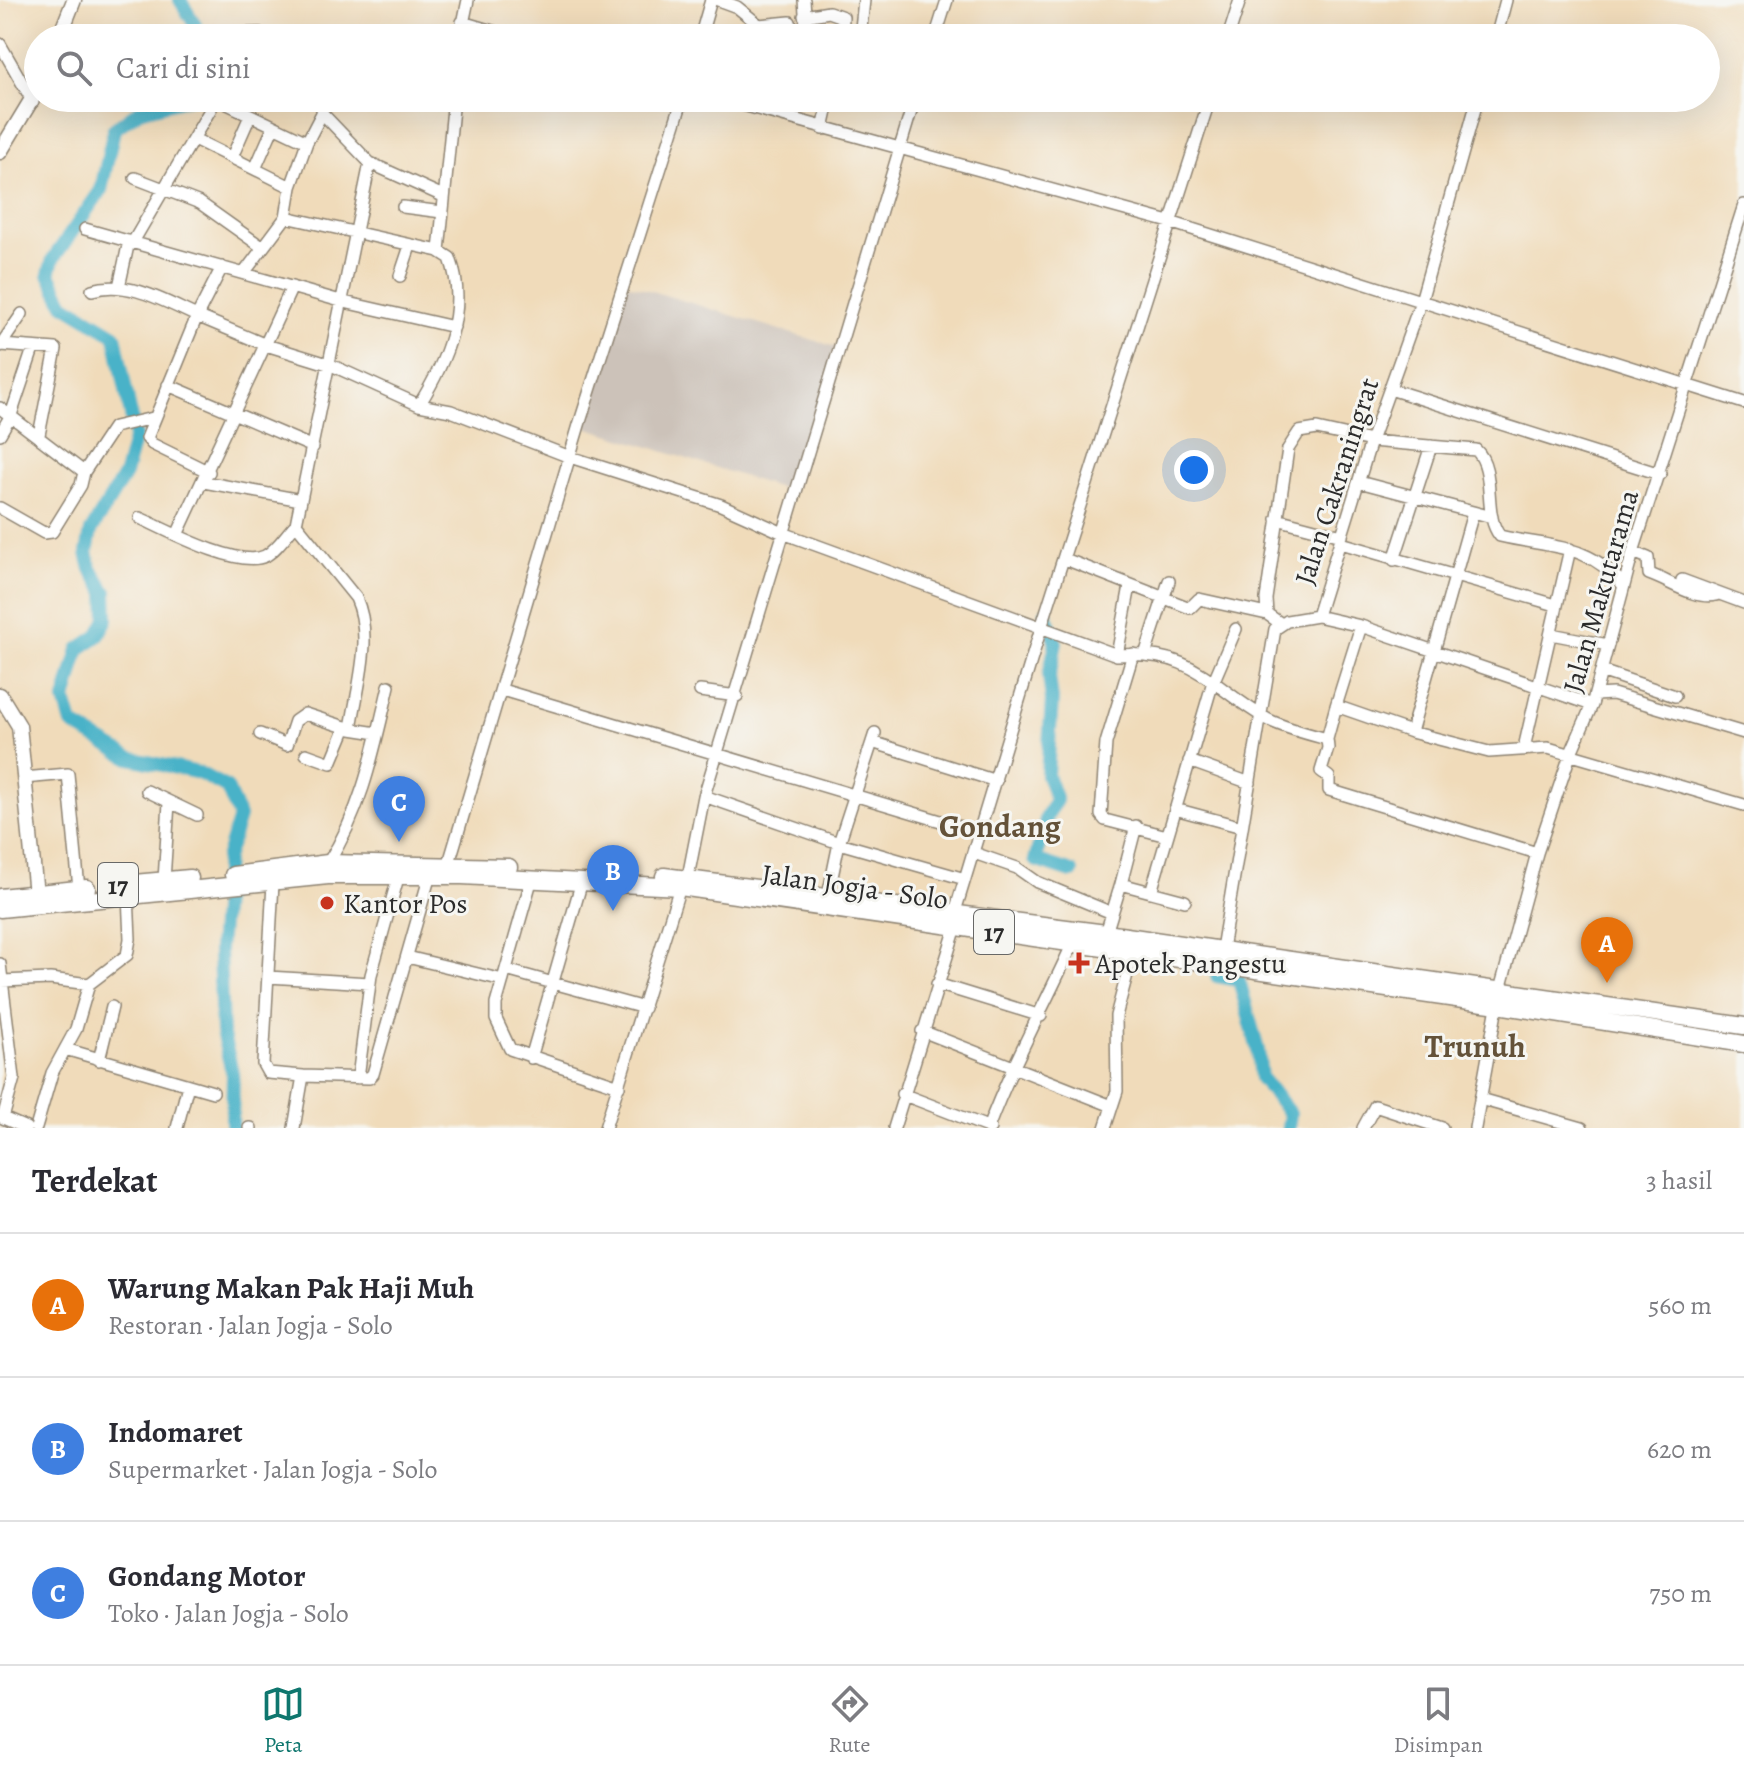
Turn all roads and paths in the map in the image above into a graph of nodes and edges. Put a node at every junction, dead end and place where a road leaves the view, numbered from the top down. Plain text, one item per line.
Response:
1 (74, 0) edge
2 (468, 0) edge
3 (711, 0) edge
4 (718, 0) edge
5 (804, 0) edge
6 (864, 0) edge
7 (947, 0) edge
8 (1240, 0) edge
9 (1506, 0) edge
10 (804, 16) junction
11 (462, 22) joint
12 (65, 24) edge
13 (469, 24) edge
14 (704, 24) edge
15 (758, 24) edge
16 (769, 24) edge
17 (791, 24) edge
18 (805, 24) edge
19 (843, 24) edge
20 (861, 24) edge
21 (939, 24) edge
22 (1232, 24) edge
23 (1500, 24) edge
24 (0, 44) edge
25 (24, 79) edge
26 (26, 112) edge
27 (209, 112) edge
28 (243, 112) edge
29 (452, 112) edge
30 (679, 112) edge
31 (765, 112) edge
32 (827, 112) edge
33 (910, 112) edge
34 (1206, 112) edge
35 (1474, 112) edge
36 (322, 113) joint
37 (250, 116) junction
38 (273, 128) junction
39 (823, 129) junction
40 (194, 139) junction
41 (307, 142) junction
42 (3, 147) edge
43 (898, 150) junction
44 (232, 157) junction
45 (370, 163) junction
46 (255, 169) junction
47 (135, 178) dead end
48 (291, 187) junction
49 (165, 190) junction
50 (443, 196) junction
51 (1744, 205) edge
52 (403, 207) dead end
53 (442, 212) junction
54 (286, 217) junction
55 (1173, 223) junction
56 (85, 229) dead end
57 (353, 235) junction
58 (131, 241) junction
59 (410, 246) junction
60 (262, 247) junction
61 (439, 251) junction
62 (222, 267) junction
63 (244, 273) junction
64 (400, 276) dead end
65 (119, 287) junction
66 (292, 287) junction
67 (92, 290) dead end
68 (1421, 301) junction
69 (344, 302) junction
70 (22, 314) dead end
71 (197, 316) junction
72 (454, 327) junction
73 (1, 340) edge
74 (266, 345) junction
75 (33, 349) junction
76 (331, 365) junction
77 (168, 385) junction
78 (1689, 385) junction
79 (1390, 389) junction
80 (1744, 403) edge
81 (419, 405) junction
82 (0, 408) edge
83 (233, 414) junction
84 (11, 415) junction
85 (148, 418) junction
86 (0, 434) edge
87 (39, 435) junction
88 (1371, 441) junction
89 (1431, 446) junction
90 (313, 447) junction
91 (570, 457) junction
92 (84, 472) junction
93 (1660, 474) junction
94 (206, 477) junction
95 (1359, 482) junction
96 (1413, 497) junction
97 (301, 500) junction
98 (0, 508) edge
99 (1473, 513) junction
100 (1492, 517) junction
101 (140, 518) dead end
102 (1277, 519) junction
103 (296, 524) junction
104 (783, 533) junction
105 (177, 535) junction
106 (1341, 539) junction
107 (1570, 549) junction
108 (1633, 552) junction
109 (1065, 559) junction
110 (1394, 560) junction
111 (1455, 578) junction
112 (1169, 581) dead end
113 (1130, 586) junction
114 (1624, 586) junction
115 (1164, 598) junction
116 (1744, 603) edge
117 (1556, 605) junction
118 (1267, 614) junction
119 (1317, 616) junction
120 (1280, 623) junction
121 (1361, 626) junction
122 (1041, 628) junction
123 (1236, 629) dead end
124 (1551, 634) junction
125 (1608, 645) junction
126 (1432, 651) junction
127 (1139, 654) junction
128 (1117, 655) junction
129 (1601, 671) junction
130 (1214, 681) junction
131 (389, 686) dead end
132 (1538, 687) junction
133 (502, 690) junction
134 (700, 691) dead end
135 (0, 695) edge
136 (737, 696) junction
137 (1675, 696) dead end
138 (1594, 700) junction
139 (1336, 706) junction
140 (1262, 713) junction
141 (349, 728) junction
142 (1411, 732) junction
143 (377, 733) junction
144 (1744, 733) edge
145 (260, 734) dead end
146 (1327, 739) junction
147 (1524, 748) junction
148 (306, 754) dead end
149 (719, 754) junction
150 (1570, 755) junction
151 (1189, 761) junction
152 (24, 778) junction
153 (996, 781) junction
154 (1250, 783) junction
155 (147, 791) dead end
156 (704, 796) junction
157 (855, 797) junction
158 (169, 803) junction
159 (1744, 805) edge
160 (1175, 809) junction
161 (197, 815) dead end
162 (1136, 826) junction
163 (1242, 827) junction
164 (981, 833) junction
165 (1167, 836) junction
166 (839, 843) junction
167 (974, 853) junction
168 (1537, 853) junction
169 (328, 863) junction
170 (449, 863) junction
171 (399, 874) junction
172 (430, 875) junction
173 (532, 878) junction
174 (240, 879) junction
175 (965, 879) junction
176 (164, 880) junction
177 (582, 881) junction
178 (684, 882) junction
179 (201, 883) junction
180 (273, 883) junction
181 (1121, 884) junction
182 (79, 889) junction
183 (1151, 892) junction
184 (128, 895) junction
185 (828, 896) junction
186 (0, 897) edge
187 (36, 899) junction
188 (1185, 901) dead end
189 (0, 909) edge
190 (1112, 913) junction
191 (955, 921) junction
192 (1106, 933) junction
193 (1073, 943) junction
194 (1123, 943) junction
195 (1222, 949) junction
196 (407, 957) junction
197 (0, 964) edge
198 (504, 975) junction
199 (268, 977) junction
200 (2, 981) junction
201 (370, 983) junction
202 (89, 984) junction
203 (937, 984) junction
204 (554, 985) junction
205 (1499, 998) junction
206 (112, 1007) dead end
207 (644, 1008) junction
208 (1041, 1016) junction
209 (1744, 1026) edge
210 (922, 1031) junction
211 (1744, 1044) edge
212 (65, 1049) junction
213 (531, 1058) junction
214 (99, 1060) junction
215 (1011, 1067) junction
216 (303, 1076) junction
217 (358, 1078) junction
218 (188, 1085) junction
219 (619, 1086) junction
220 (213, 1092) dead end
221 (902, 1094) junction
222 (1480, 1099) junction
223 (1112, 1106) junction
224 (2, 1117) edge
225 (26, 1128) edge
226 (36, 1128) edge
227 (177, 1128) edge
228 (294, 1128) edge
229 (605, 1128) edge
230 (894, 1128) edge
231 (989, 1128) edge
232 (1105, 1128) edge
233 (1363, 1128) edge
234 (1442, 1128) edge
235 (1475, 1128) edge
236 (1582, 1128) edge

1 - 12 main road
2 - 11 street
3 - 14 street
4 - 15 street
5 - 10 street
6 - 20 street
7 - 21 street
8 - 22 street
9 - 23 street
10 - 18 street
10 - 19 street
11 - 13 street
16 - 17 street
24 - 25 street
26 - 42 main road
27 - 40 street
28 - 37 street
29 - 50 street
30 - 91 street
31 - 39 street
32 - 39 street
33 - 43 street
34 - 55 street
35 - 68 street, Jalan Cakraningrat
36 - 41 street
36 - 45 street
37 - 38 street
37 - 44 street
38 - 41 street
38 - 46 street
39 - 43 street
40 - 44 street
40 - 49 street
41 - 48 street
43 - 55 street
43 - 104 street
44 - 46 street
45 - 50 street
45 - 57 street
46 - 48 street
47 - 49 street
48 - 54 street
49 - 58 street
49 - 60 street
50 - 53 street
51 - 78 street, Jalan Makutarama
52 - 53 street
53 - 61 street
54 - 57 street
54 - 60 street
55 - 68 street
55 - 109 street
56 - 58 street
57 - 59 street
57 - 69 street
58 - 62 street
58 - 65 street
59 - 61 street
59 - 64 street
60 - 63 street
61 - 72 street
62 - 63 street
62 - 71 street
63 - 66 street
65 - 67 street
65 - 71 street
66 - 69 street
66 - 74 street
68 - 78 street
68 - 79 street, Jalan Cakraningrat
69 - 72 street
69 - 76 street
70 - 73 street
71 - 74 street
71 - 77 street
72 - 81 street
73 - 75 street
74 - 76 street
74 - 83 street
75 - 84 street
75 - 87 street
76 - 81 street
76 - 90 street
77 - 83 street
77 - 85 street
78 - 80 street
78 - 93 street, Jalan Makutarama
79 - 88 street, Jalan Cakraningrat
79 - 93 street
81 - 91 street
82 - 84 street
83 - 90 street
83 - 94 street
84 - 86 street
84 - 87 street
85 - 92 street
85 - 94 street
87 - 92 street
88 - 89 street
88 - 95 street, Jalan Cakraningrat
88 - 102 street
89 - 96 street
89 - 100 street
90 - 97 street
91 - 104 street
91 - 133 street
92 - 98 street
93 - 108 street, Jalan Makutarama
94 - 97 street
94 - 105 street
95 - 96 street
95 - 106 street, Jalan Cakraningrat
96 - 99 street
96 - 110 street
97 - 103 street
99 - 100 street
99 - 111 street
100 - 107 street
101 - 105 street
102 - 106 street
102 - 118 street
103 - 105 street
103 - 141 street
104 - 122 street
104 - 136 street
106 - 110 street
106 - 119 street, Jalan Cakraningrat
107 - 114 street
107 - 117 street
108 - 114 street, Jalan Makutarama
108 - 116 street
109 - 113 street
109 - 122 street
110 - 111 street
111 - 117 street
111 - 126 street
112 - 115 street
113 - 115 street
113 - 128 street
114 - 125 street, Jalan Makutarama
115 - 118 street
115 - 127 street
117 - 124 street
118 - 120 street
119 - 120 street, Jalan Cakraningrat
119 - 121 street
120 - 140 street
121 - 126 street
121 - 139 street
122 - 128 street
122 - 153 street
123 - 130 street
124 - 125 street
124 - 132 street
125 - 129 street, Jalan Makutarama
126 - 132 street
126 - 142 street
127 - 128 street
127 - 130 street
127 - 162 street
129 - 137 street
129 - 138 street, Jalan Makutarama
130 - 140 street
130 - 151 street
131 - 143 street
132 - 138 street
132 - 147 street
133 - 149 street
133 - 170 street
134 - 136 street
135 - 152 main road
136 - 149 street
138 - 144 street
138 - 150 street, Jalan Makutarama
139 - 142 street
139 - 146 street
140 - 146 street
140 - 154 street
141 - 143 street
141 - 145 street
141 - 148 street
142 - 147 street
143 - 169 street
146 - 168 street
147 - 150 street
149 - 156 street
149 - 157 street
150 - 159 street
150 - 168 street, Jalan Makutarama
151 - 154 street
151 - 160 street
152 - 182 street
152 - 187 main road
153 - 157 street
153 - 164 street
154 - 163 street
155 - 158 street
156 - 166 street
156 - 178 street
157 - 164 street
157 - 166 street
158 - 161 street
158 - 176 street
160 - 163 street
160 - 165 street
162 - 165 street
162 - 181 street
163 - 195 street
164 - 167 street
165 - 183 street
166 - 175 street
166 - 185 street
167 - 175 street
167 - 190 street
168 - 205 street, Jalan Makutarama
169 - 170 highway, Jalan Jogja - Solo / 17
169 - 174 highway, Jalan Jogja - Solo / 17
170 - 178 highway, Jalan Jogja - Solo / 17
171 - 172 highway, Jalan Jogja - Solo / 17
171 - 180 highway, Jalan Jogja - Solo / 17
171 - 201 street
172 - 173 highway, Jalan Jogja - Solo / 17
172 - 196 street
173 - 177 highway, Jalan Jogja - Solo / 17
173 - 198 street
174 - 179 highway, Jalan Jogja - Solo / 17
174 - 180 highway, Jalan Jogja - Solo / 17
175 - 191 street
176 - 179 highway, Jalan Jogja - Solo / 17
176 - 182 highway, Jalan Jogja - Solo / 17
177 - 178 highway, Jalan Jogja - Solo / 17
177 - 204 street
178 - 185 highway, Jalan Jogja - Solo / 17
178 - 191 highway, Jalan Jogja - Solo / 17
178 - 207 street
179 - 184 highway, Jalan Jogja - Solo / 17
180 - 199 street
181 - 183 street
181 - 190 street
182 - 187 highway, Jalan Jogja - Solo / 17
183 - 188 street
184 - 187 highway, Jalan Jogja - Solo / 17
184 - 202 street
185 - 191 highway, Jalan Jogja - Solo / 17
186 - 187 highway, Jalan Jogja - Solo / 17
187 - 189 highway, Jalan Jogja - Solo / 17
190 - 192 street
191 - 192 highway, Jalan Jogja - Solo / 17
191 - 193 highway, Jalan Jogja - Solo / 17
191 - 203 street
192 - 194 highway, Jalan Jogja - Solo / 17
193 - 194 highway, Jalan Jogja - Solo / 17
193 - 208 street
194 - 195 highway, Jalan Jogja - Solo / 17
194 - 205 highway, Jalan Jogja - Solo / 17
194 - 223 street
195 - 205 highway, Jalan Jogja - Solo / 17
196 - 198 street
196 - 217 street
197 - 200 street
198 - 204 street
198 - 213 street
199 - 201 street
199 - 216 street
200 - 202 street
200 - 224 street
201 - 217 street
202 - 212 street
203 - 208 street
203 - 210 street
204 - 207 street
204 - 213 street
205 - 209 highway, Jalan Jogja - Solo / 17
205 - 211 highway, Jalan Jogja - Solo / 17
205 - 222 street, Jalan Makutarama
206 - 214 street
207 - 219 street
208 - 215 street
210 - 215 street
210 - 221 street
212 - 214 street
212 - 226 street
213 - 219 street
214 - 218 street
215 - 223 street
215 - 231 street
216 - 217 street
216 - 228 street
218 - 220 street
218 - 227 street
219 - 229 street
221 - 230 street
221 - 231 street
222 - 235 street, Jalan Makutarama
222 - 236 street
223 - 232 street
224 - 225 street
233 - 234 street

